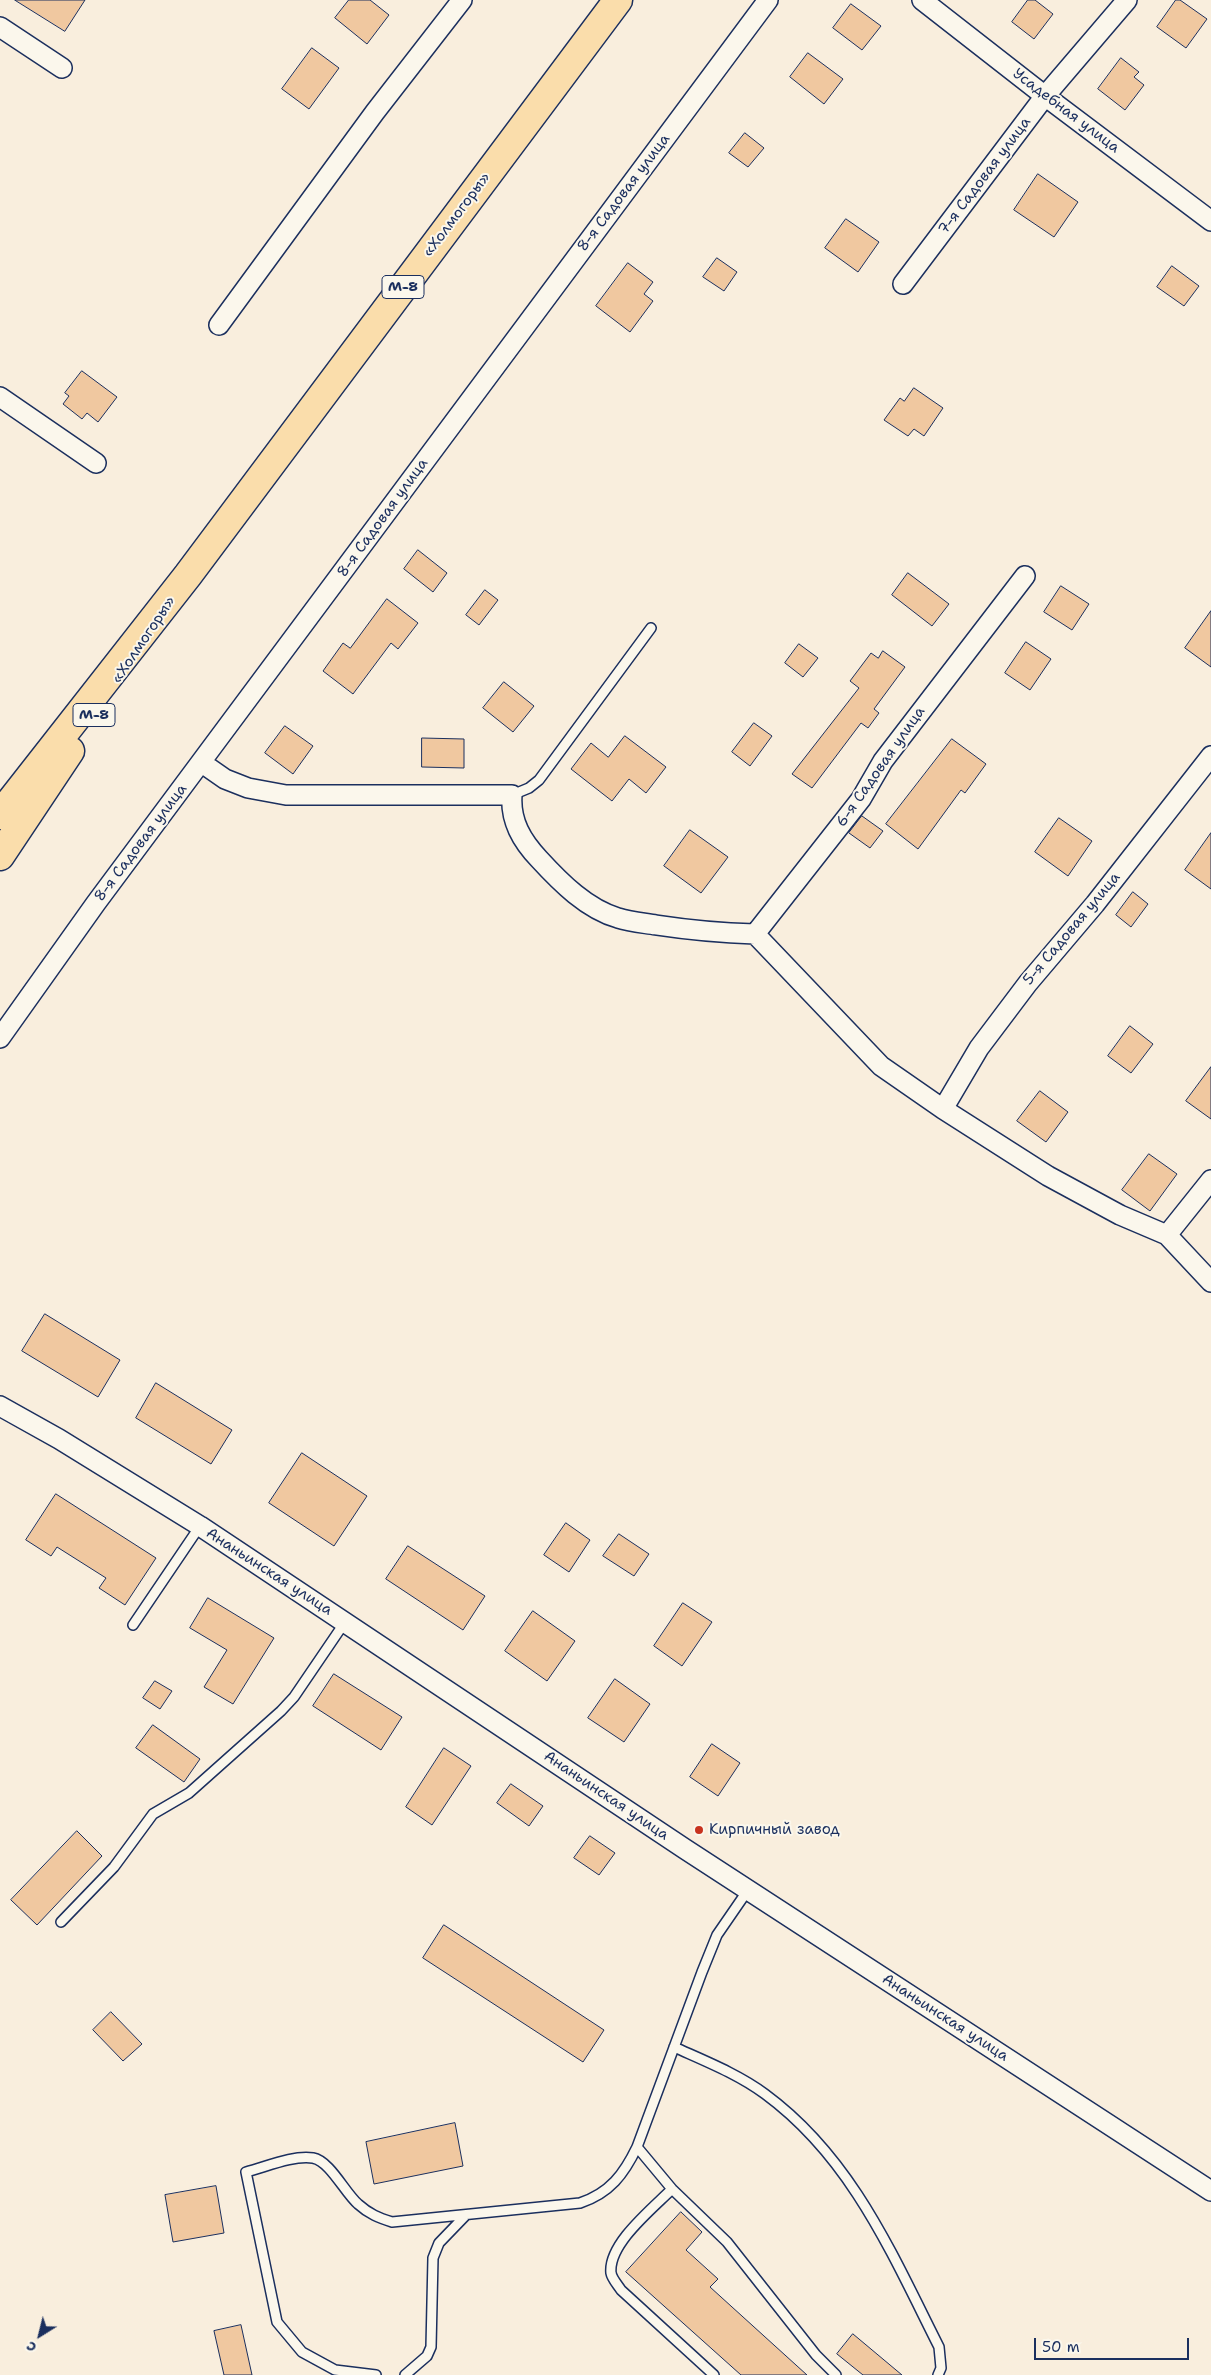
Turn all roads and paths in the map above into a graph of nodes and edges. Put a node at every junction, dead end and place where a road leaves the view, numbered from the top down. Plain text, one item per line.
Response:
1 (462, 0) edge
2 (618, 0) edge
3 (768, 0) edge
4 (922, 0) edge
5 (1127, 0) edge
6 (0, 27) edge
7 (62, 68) dead end
8 (1045, 96) junction
9 (1211, 221) edge
10 (903, 284) dead end
11 (219, 324) dead end
12 (0, 397) edge
13 (96, 463) dead end
14 (188, 575) junction
15 (1025, 576) dead end
16 (652, 628) dead end
17 (1211, 756) edge
18 (202, 763) junction
19 (512, 795) junction
20 (0, 815) edge
21 (0, 856) edge
22 (755, 934) junction
23 (0, 1038) edge
24 (943, 1109) junction
25 (1211, 1180) edge
26 (1167, 1235) junction
27 (1211, 1282) edge
28 (0, 1406) edge
29 (200, 1526) junction
30 (345, 1622) junction
31 (133, 1625) dead end
32 (748, 1890) junction
33 (61, 1922) dead end
34 (674, 2047) junction
35 (637, 2147) junction
36 (672, 2189) junction
37 (1211, 2191) edge
38 (466, 2215) junction
39 (376, 2375) edge
40 (405, 2375) edge
41 (714, 2375) edge
42 (836, 2375) edge
43 (938, 2375) edge

1 - 11 street
2 - 14 highway, «Холмогоры» / М-8
3 - 18 street, 8-я Садовая улица
4 - 8 street, Усадебная улица
5 - 8 street, 7-я Садовая улица
6 - 7 street
8 - 9 street, Усадебная улица
8 - 10 street, 7-я Садовая улица
12 - 13 street
14 - 20 highway, «Холмогоры» / М-8
14 - 21 highway, «Холмогоры» / М-8
15 - 22 street, 6-я Садовая улица
16 - 19 lane
17 - 24 street, 5-я Садовая улица
18 - 19 street
18 - 23 street, 8-я Садовая улица
19 - 22 street
22 - 24 street
24 - 26 street
25 - 26 street
26 - 27 street
28 - 29 street, Ананьинская улица
29 - 30 street, Ананьинская улица
29 - 31 lane
30 - 32 street, Ананьинская улица
30 - 33 lane
32 - 34 lane
32 - 37 street, Ананьинская улица
34 - 35 lane
34 - 43 lane
35 - 36 lane
35 - 38 lane
36 - 41 lane
36 - 42 lane
38 - 39 lane
38 - 40 lane

